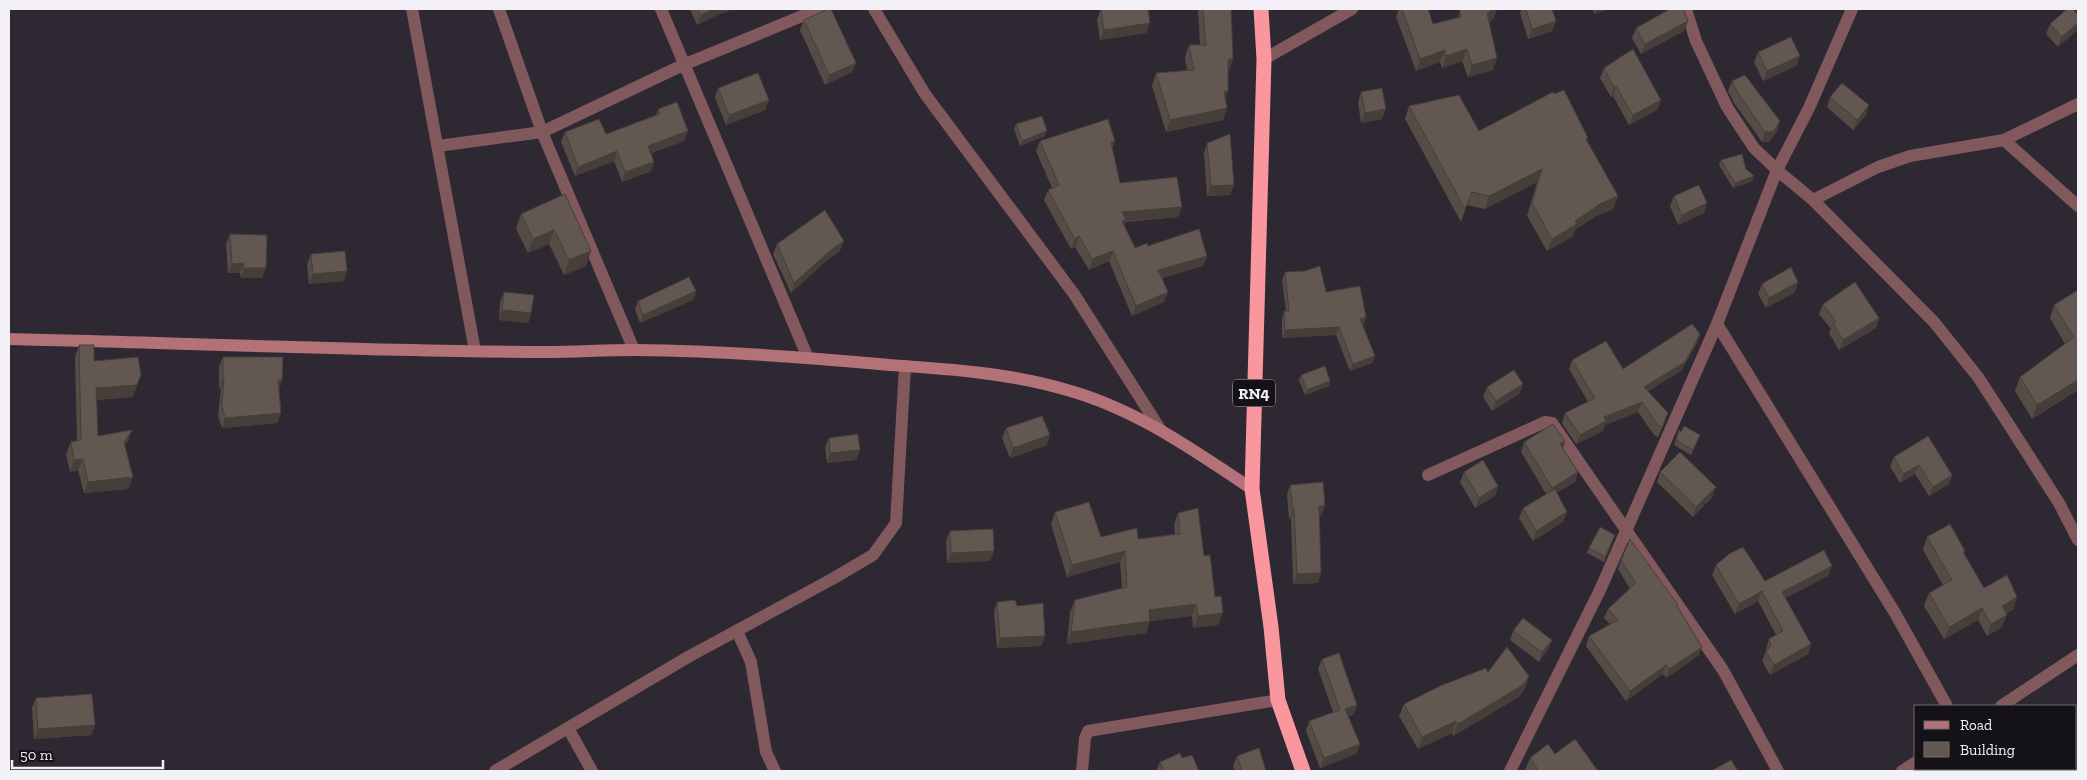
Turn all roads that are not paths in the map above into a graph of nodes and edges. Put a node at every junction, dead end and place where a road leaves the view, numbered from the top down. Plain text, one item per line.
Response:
1 (412, 9) edge
2 (500, 9) edge
3 (660, 9) edge
4 (818, 9) edge
5 (874, 9) edge
6 (1261, 9) edge
7 (1352, 9) edge
8 (1686, 9) edge
9 (1852, 9) edge
10 (1264, 58) junction
11 (683, 65) junction
12 (2078, 104) edge
13 (542, 132) junction
14 (2004, 140) junction
15 (438, 146) junction
16 (1777, 170) junction
17 (1813, 200) junction
18 (2078, 206) edge
19 (1718, 324) junction
20 (9, 340) edge
21 (634, 350) junction
22 (475, 351) junction
23 (808, 358) junction
24 (905, 366) junction
25 (1160, 429) junction
26 (1428, 475) dead end
27 (1252, 489) junction
28 (1625, 530) junction
29 (2078, 540) edge
30 (737, 631) junction
31 (2078, 655) edge
32 (1278, 700) junction
33 (1946, 705) edge
34 (2003, 705) edge
35 (568, 728) junction
36 (1914, 763) edge
37 (495, 771) edge
38 (592, 771) edge
39 (775, 771) edge
40 (1082, 771) edge
41 (1303, 771) edge
42 (1510, 771) edge
43 (1778, 771) edge
44 (1902, 771) edge

1 - 15 street
2 - 13 street
3 - 11 street
4 - 11 street
5 - 25 street
6 - 10 highway, RN4
7 - 10 street
8 - 16 street
9 - 16 street
10 - 27 highway, RN4
11 - 13 street
11 - 23 street
12 - 14 street
13 - 15 street
13 - 21 street
14 - 17 street
14 - 18 street
15 - 22 street
16 - 17 street
16 - 19 street
17 - 29 street
19 - 28 street
19 - 33 street
20 - 22 street
21 - 22 street
21 - 23 street
23 - 24 street
24 - 25 street
24 - 30 street
25 - 27 street
26 - 28 street
27 - 32 highway, RN4
28 - 42 street
28 - 43 street
30 - 35 street
30 - 39 street
31 - 34 street
32 - 40 street
32 - 41 highway, RN4
35 - 37 street
35 - 38 street
36 - 44 street

